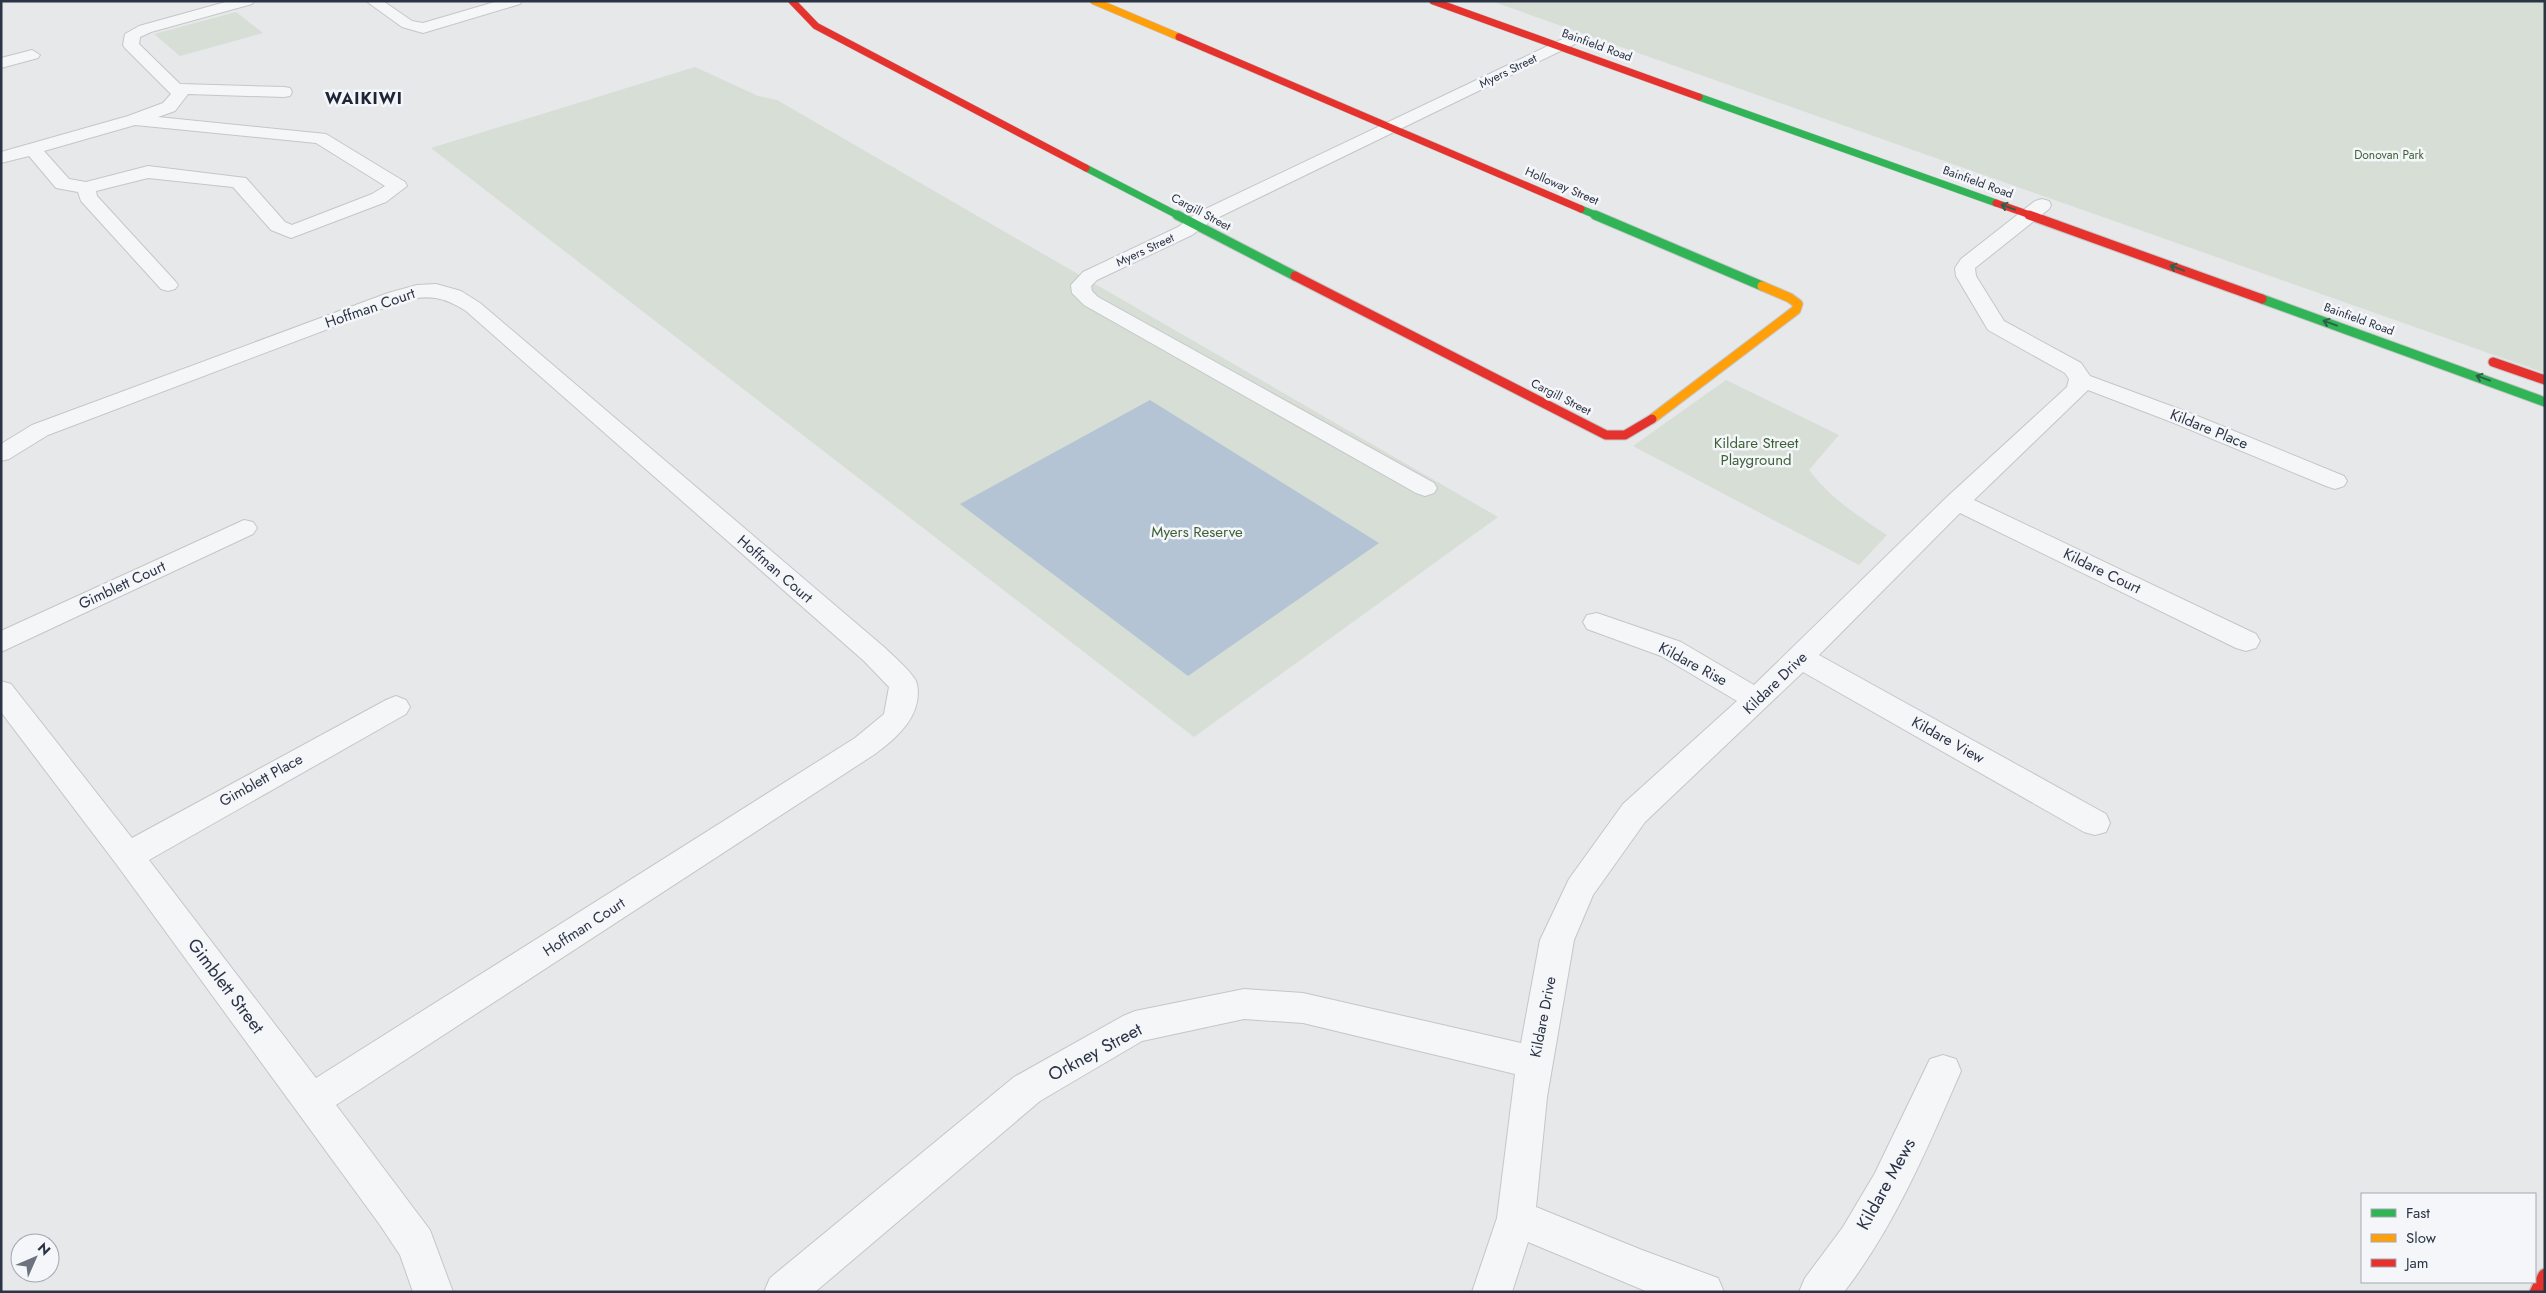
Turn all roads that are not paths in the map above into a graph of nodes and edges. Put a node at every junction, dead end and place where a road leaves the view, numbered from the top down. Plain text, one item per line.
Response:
1 (247, 1) edge
2 (373, 1) edge
3 (515, 1) edge
4 (792, 1) edge
5 (1094, 1) edge
6 (1433, 1) edge
7 (1465, 1) edge
8 (1566, 43) junction
9 (32, 55) dead end
10 (1620, 56) dead end
11 (1, 63) edge
12 (176, 90) junction
13 (284, 92) dead end
14 (134, 120) junction
15 (1390, 127) junction
16 (14, 150) edge
17 (86, 188) junction
18 (2038, 207) junction
19 (1195, 225) junction
20 (168, 285) dead end
21 (2480, 358) dead end
22 (2081, 380) junction
23 (2545, 380) edge
24 (2545, 401) edge
25 (1606, 435) joint
26 (1, 454) edge
27 (2335, 481) dead end
28 (1425, 488) dead end
29 (1957, 502) junction
30 (244, 528) dead end
31 (1598, 622) dead end
32 (2246, 640) dead end
33 (1, 642) edge
34 (1801, 658) junction
35 (1, 691) edge
36 (1757, 700) junction
37 (396, 707) dead end
38 (2095, 823) dead end
39 (128, 856) junction
40 (1534, 1062) junction
41 (1942, 1071) dead end
42 (312, 1101) junction
43 (1516, 1218) junction
44 (2545, 1276) edge
45 (432, 1292) edge
46 (784, 1292) edge
47 (1492, 1292) edge
48 (1704, 1292) edge
49 (1819, 1292) edge
50 (2537, 1292) edge

1 - 12 street
2 - 3 street
4 - 19 street, Cargill Street
5 - 15 street, Holloway Street
6 - 8 street, Bainfield Road
7 - 8 street, Bainfield Road
8 - 10 street, Bainfield Road
8 - 15 street, Myers Street
18 -> 8 street, Bainfield Road
9 - 11 street
12 - 13 street
12 - 14 street
14 - 16 street
14 - 17 street
15 - 19 street, Myers Street
15 - 25 street, Holloway Street
16 - 17 street
17 - 20 street
18 - 22 street
24 -> 18 street, Bainfield Road
19 - 25 street, Cargill Street
19 - 28 street, Myers Street
21 - 23 street
22 - 27 street, Kildare Place
22 - 29 street, Kildare Drive
26 - 42 street, Hoffman Court
29 - 32 street, Kildare Court
29 - 34 street, Kildare Drive
30 - 33 street, Gimblett Court
31 - 36 street, Kildare Rise
34 - 36 street, Kildare Drive
34 - 38 street, Kildare View
35 - 39 street, Gimblett Street
36 - 40 street, Kildare Drive
37 - 39 street, Gimblett Place
39 - 42 street, Gimblett Street
40 - 43 street, Kildare Drive
40 - 46 street, Orkney Street
41 - 49 street, Kildare Mews
42 - 45 street, Gimblett Street
43 - 47 street, Kildare Drive
43 - 48 street
44 - 50 street

